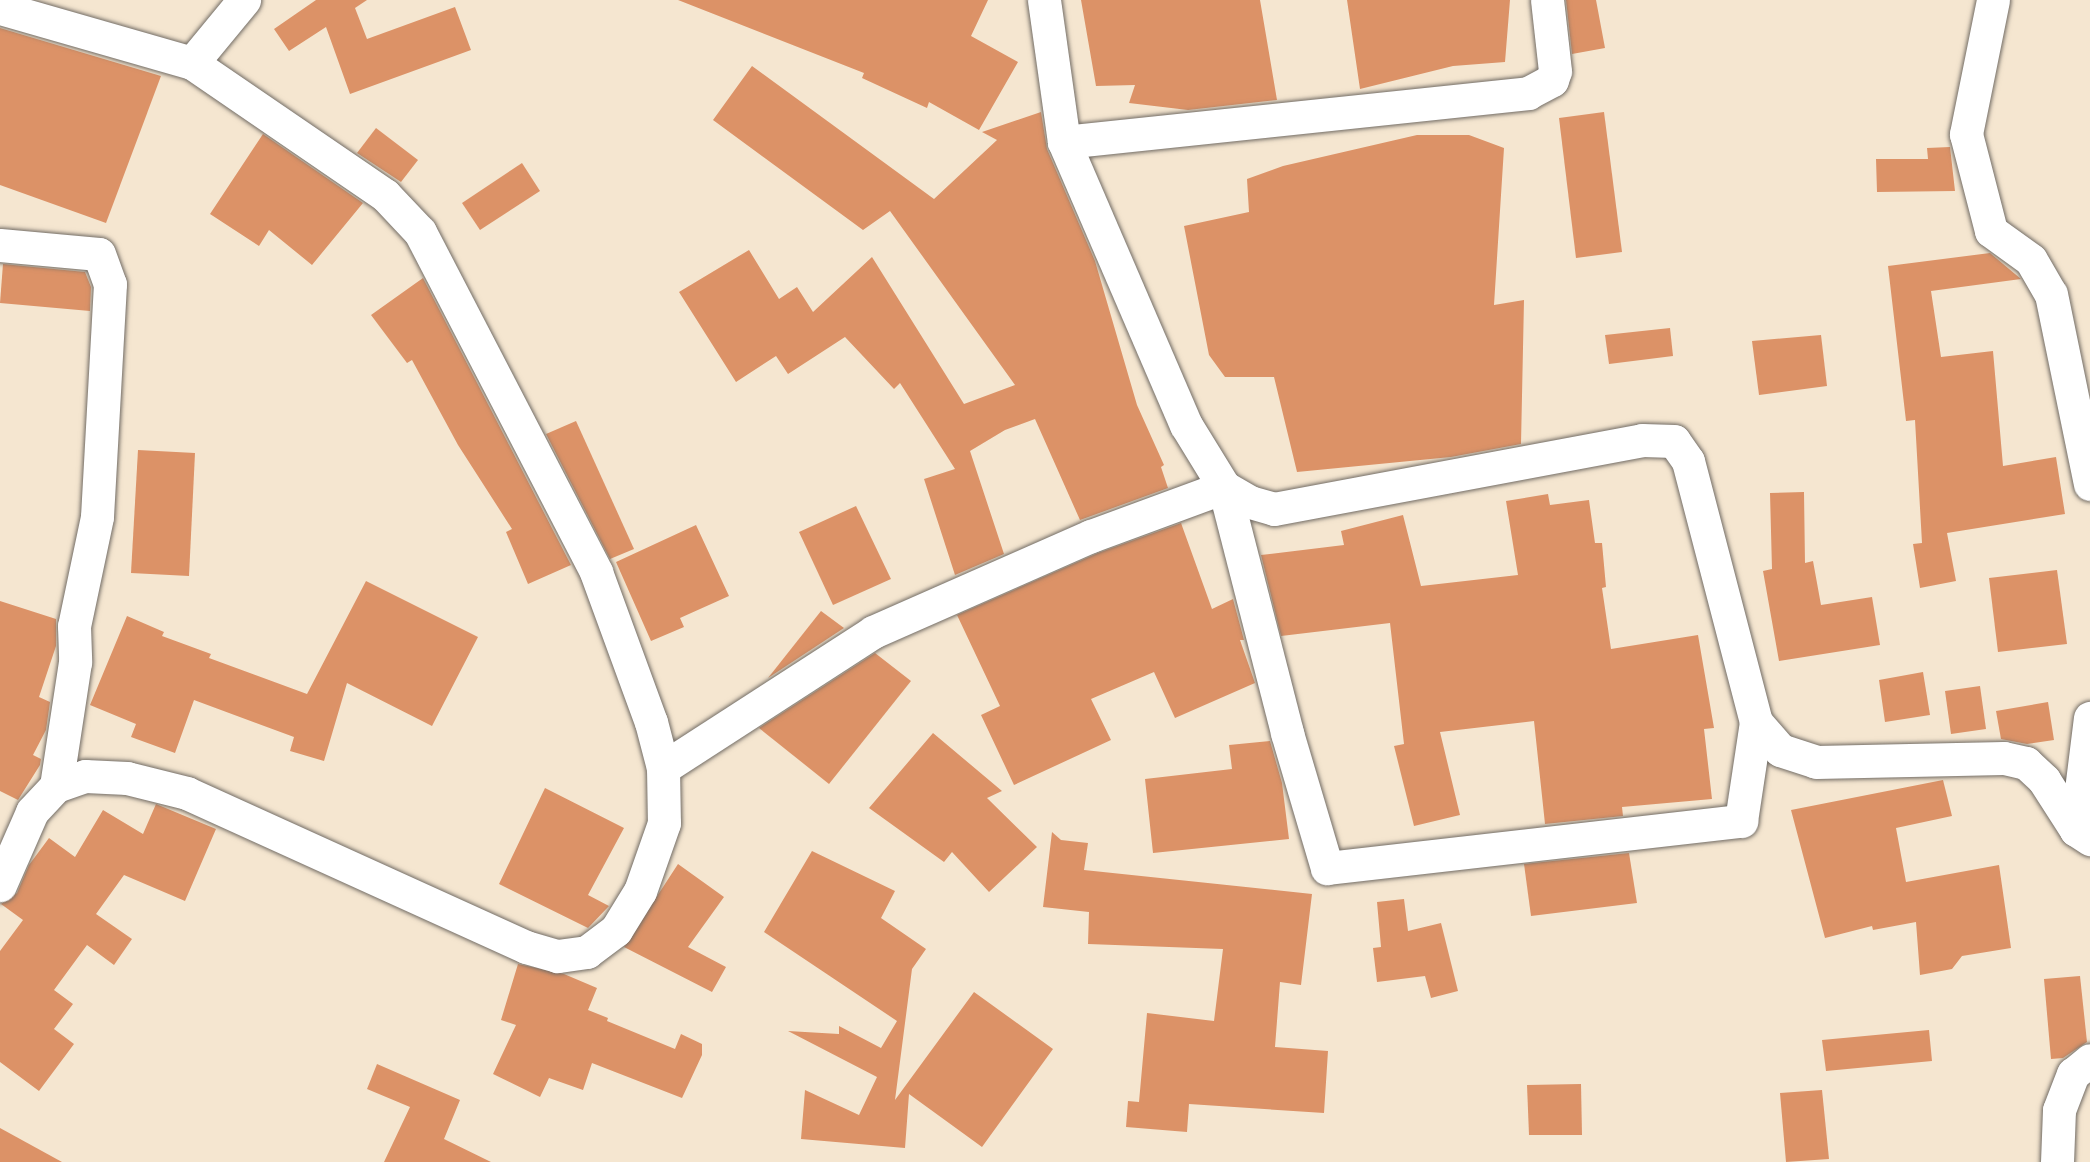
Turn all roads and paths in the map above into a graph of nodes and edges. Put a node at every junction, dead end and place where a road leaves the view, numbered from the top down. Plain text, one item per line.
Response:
1 (244, 0) edge
2 (1044, 0) edge
3 (1547, 0) edge
4 (1993, 0) edge
5 (0, 8) edge
6 (192, 63) junction
7 (1064, 142) junction
8 (0, 245) edge
9 (2090, 484) edge
10 (1224, 487) junction
11 (2090, 718) edge
12 (1756, 722) junction
13 (663, 768) junction
14 (56, 786) junction
15 (2083, 834) edge
16 (0, 885) edge
17 (2090, 1060) edge
18 (2057, 1162) edge

1 - 6 street
2 - 7 street
3 - 7 street
4 - 9 street
5 - 6 street
6 - 13 street
7 - 10 street
8 - 14 street
10 - 12 street
10 - 12 street
10 - 13 street
11 - 15 street
12 - 15 street
13 - 14 street
14 - 16 street
17 - 18 street

